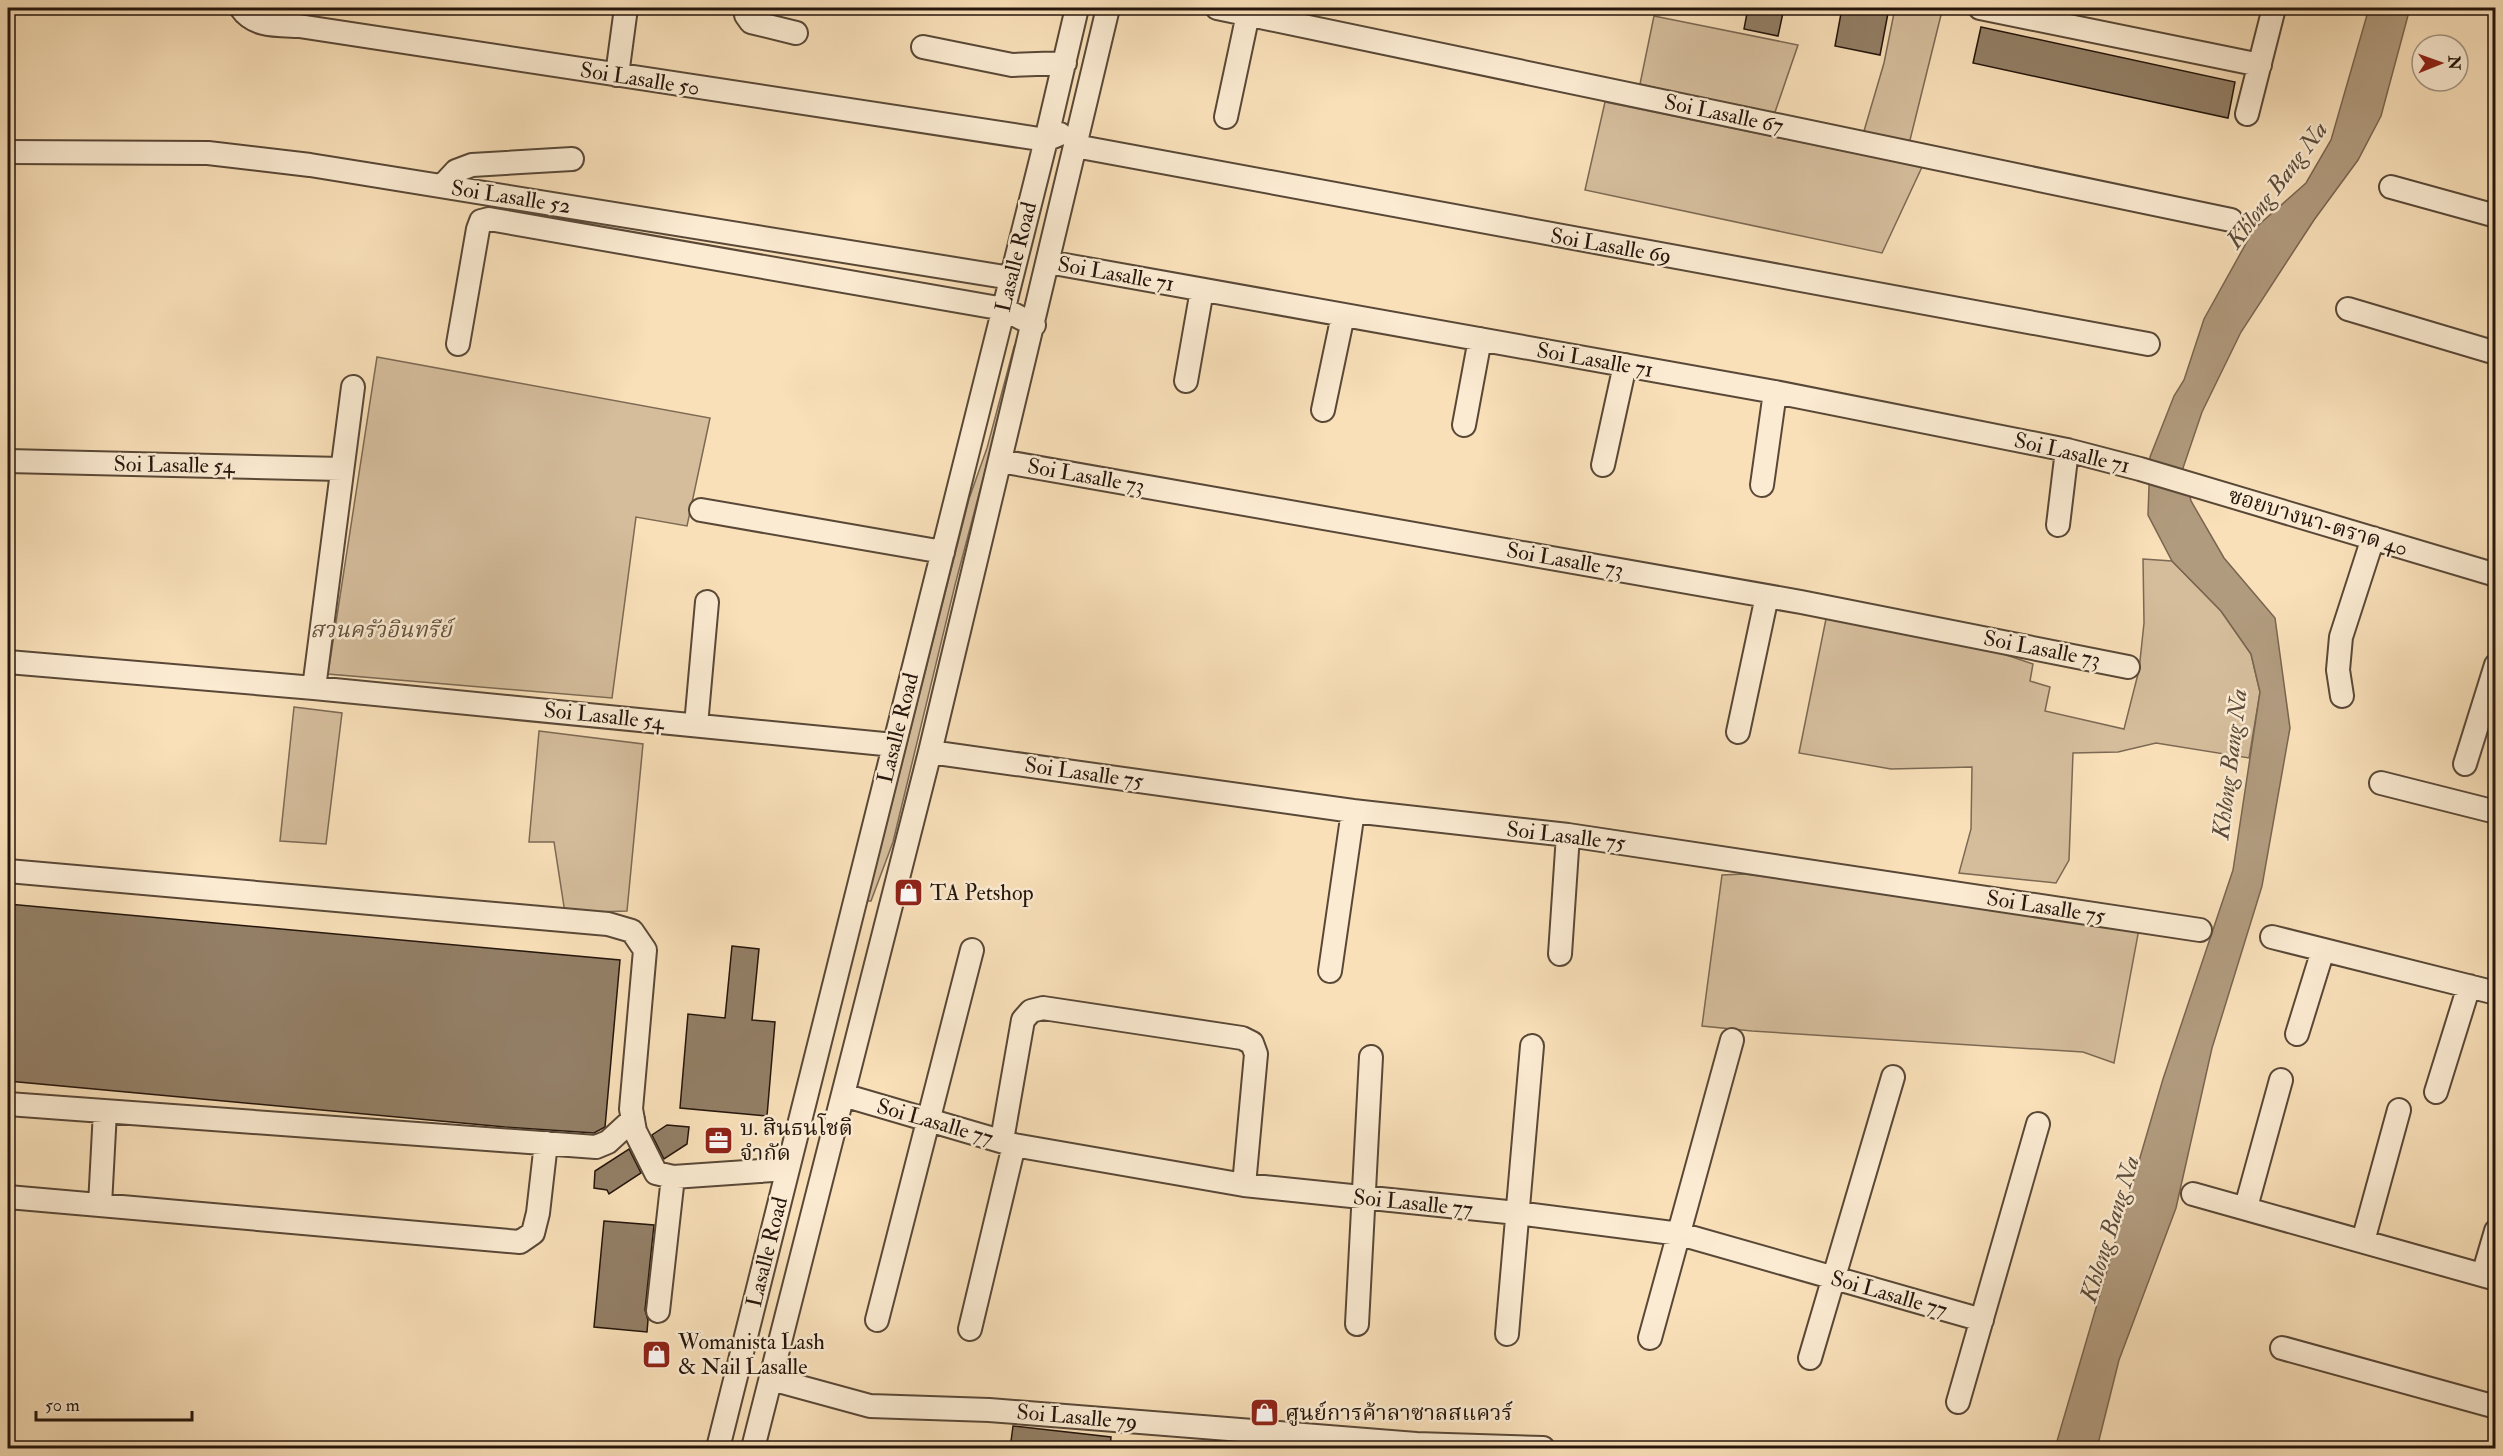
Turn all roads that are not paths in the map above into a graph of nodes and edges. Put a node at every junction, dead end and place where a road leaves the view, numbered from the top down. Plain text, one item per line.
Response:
1 (241, 8) edge
2 (626, 8) edge
3 (745, 8) edge
4 (1077, 8) edge
5 (1106, 8) edge
6 (1217, 8) edge
7 (1980, 8) edge
8 (2274, 8) edge
9 (1248, 14) junction
10 (796, 33) dead end
11 (923, 47) dead end
12 (1065, 63) junction
13 (2260, 65) junction
14 (617, 75) junction
15 (2247, 114) dead end
16 (1226, 117) dead end
17 (1046, 140) junction
18 (1075, 146) junction
19 (8, 152) edge
20 (572, 159) dead end
21 (1067, 180) junction
22 (442, 186) junction
23 (2391, 188) dead end
24 (2496, 216) edge
25 (2231, 220) dead end
26 (1048, 262) junction
27 (1203, 290) junction
28 (1007, 293) junction
29 (2348, 309) dead end
30 (1344, 315) junction
31 (1034, 325) junction
32 (1480, 339) junction
33 (458, 344) dead end
34 (2148, 344) dead end
35 (1027, 352) junction
36 (2496, 353) edge
37 (1625, 365) junction
38 (1186, 381) dead end
39 (353, 387) dead end
40 (1775, 392) junction
41 (1323, 410) dead end
42 (1464, 424) dead end
43 (2067, 450) junction
44 (8, 461) edge
45 (1000, 461) junction
46 (1603, 465) dead end
47 (341, 469) junction
48 (2140, 469) joint
49 (962, 475) junction
50 (1762, 485) dead end
51 (701, 510) dead end
52 (2058, 525) dead end
53 (2373, 538) junction
54 (943, 552) junction
55 (2496, 575) edge
56 (1767, 596) junction
57 (707, 602) dead end
58 (8, 662) edge
59 (2496, 665) edge
60 (2128, 666) dead end
61 (314, 688) junction
62 (2342, 696) dead end
63 (696, 725) junction
64 (1738, 732) dead end
65 (894, 746) junction
66 (930, 752) junction
67 (2465, 764) dead end
68 (2381, 783) dead end
69 (1353, 811) junction
70 (2496, 812) edge
71 (1568, 835) junction
72 (8, 871) edge
73 (897, 882) junction
74 (2200, 930) dead end
75 (2272, 937) dead end
76 (972, 950) dead end
77 (2322, 950) junction
78 (1560, 954) dead end
79 (1330, 970) dead end
80 (2469, 986) junction
81 (2496, 993) edge
82 (2297, 1034) dead end
83 (1732, 1040) dead end
84 (1532, 1046) dead end
85 (1371, 1057) dead end
86 (1893, 1077) dead end
87 (2281, 1080) dead end
88 (2436, 1092) dead end
89 (843, 1095) junction
90 (8, 1104) edge
91 (2399, 1110) dead end
92 (105, 1111) junction
93 (633, 1119) junction
94 (930, 1121) junction
95 (2038, 1124) dead end
96 (797, 1134) junction
97 (1008, 1142) junction
98 (546, 1143) junction
99 (788, 1169) junction
100 (673, 1177) junction
101 (1244, 1185) junction
102 (2193, 1194) dead end
103 (8, 1197) edge
104 (1362, 1198) junction
105 (100, 1205) junction
106 (2246, 1207) junction
107 (1517, 1213) junction
108 (811, 1221) junction
109 (2496, 1231) edge
110 (1680, 1234) junction
111 (2363, 1240) junction
112 (2489, 1277) edge
113 (1834, 1278) junction
114 (658, 1311) dead end
115 (877, 1320) dead end
116 (1982, 1320) junction
117 (1357, 1324) dead end
118 (970, 1329) dead end
119 (1507, 1334) dead end
120 (1650, 1338) dead end
121 (2282, 1348) dead end
122 (1810, 1358) dead end
123 (771, 1379) junction
124 (1958, 1402) dead end
125 (2496, 1407) edge
126 (1418, 1446) edge
127 (718, 1449) edge
128 (727, 1449) edge
129 (753, 1449) edge
130 (1543, 1449) edge

1 - 14 street, Soi Lasalle 50
2 - 14 street
3 - 10 street
4 - 12 street, Lasalle Road
5 - 17 street
5 - 18 street, Lasalle Road
6 - 9 street, Soi Lasalle 67
7 - 13 street
8 - 13 street
9 - 16 street
9 - 25 street, Soi Lasalle 67
11 - 12 street
12 - 17 street, Lasalle Road
13 - 15 street
14 - 17 street, Soi Lasalle 50
17 - 28 street, Lasalle Road
18 - 21 street, Lasalle Road
18 - 34 street, Soi Lasalle 69
19 - 22 street, Soi Lasalle 52
20 - 22 street
21 - 26 street, Lasalle Road
21 - 28 street
22 - 28 street, Soi Lasalle 52
23 - 24 street
26 - 27 street, Soi Lasalle 71
26 - 31 street, Lasalle Road
27 - 30 street, Soi Lasalle 71
27 - 38 street
28 - 31 street
28 - 33 street
28 - 49 street, Lasalle Road
29 - 36 street
30 - 32 street, Soi Lasalle 71
30 - 41 street
31 - 35 street, Lasalle Road
32 - 37 street, Soi Lasalle 71
32 - 42 street
35 - 45 street, Lasalle Road
35 - 49 street
37 - 40 street, Soi Lasalle 71
37 - 46 street
39 - 47 street
40 - 43 street, Soi Lasalle 71
40 - 50 street
43 - 48 street, Soi Lasalle 71
43 - 52 street
44 - 47 street, Soi Lasalle 54
45 - 56 street, Soi Lasalle 73
45 - 66 street, Lasalle Road
47 - 61 street
48 - 53 street, ซอยบางนา-ตราด 40
49 - 54 street, Lasalle Road
51 - 54 street
53 - 55 street, ซอยบางนา-ตราด 40
53 - 62 street
54 - 65 street, Lasalle Road
56 - 60 street, Soi Lasalle 73
56 - 64 street
57 - 63 street
58 - 61 street, Soi Lasalle 54
59 - 67 street
61 - 63 street, Soi Lasalle 54
63 - 65 street, Soi Lasalle 54
65 - 96 street, Lasalle Road
66 - 69 street, Soi Lasalle 75
66 - 73 street, Lasalle Road
68 - 70 street
69 - 71 street, Soi Lasalle 75
69 - 79 street
71 - 74 street, Soi Lasalle 75
71 - 78 street
72 - 93 street
73 - 89 street, Lasalle Road
73 - 96 street
75 - 77 street
76 - 94 street
77 - 80 street
77 - 82 street
80 - 81 street
80 - 88 street
83 - 110 street
84 - 107 street
85 - 104 street
86 - 113 street
87 - 106 street
89 - 94 street, Soi Lasalle 77
89 - 108 street, Lasalle Road
90 - 92 street
91 - 111 street
92 - 98 street
92 - 105 street
93 - 98 street
93 - 100 street
94 - 97 street, Soi Lasalle 77
94 - 115 street
95 - 116 street
96 - 99 street, Lasalle Road
97 - 101 street, Soi Lasalle 77
97 - 101 street
97 - 118 street
98 - 105 street
99 - 100 street
99 - 127 street, Lasalle Road
100 - 114 street
101 - 104 street, Soi Lasalle 77
102 - 106 street
103 - 105 street
104 - 107 street, Soi Lasalle 77
104 - 117 street
106 - 111 street
107 - 110 street, Soi Lasalle 77
107 - 119 street
108 - 123 street, Lasalle Road
108 - 128 street
109 - 112 street
110 - 113 street, Soi Lasalle 77
110 - 120 street
111 - 112 street
113 - 116 street, Soi Lasalle 77
113 - 122 street
116 - 124 street
121 - 125 street
123 - 126 street, Soi Lasalle 79
123 - 129 street, Lasalle Road
126 - 130 street, Soi Lasalle 79

